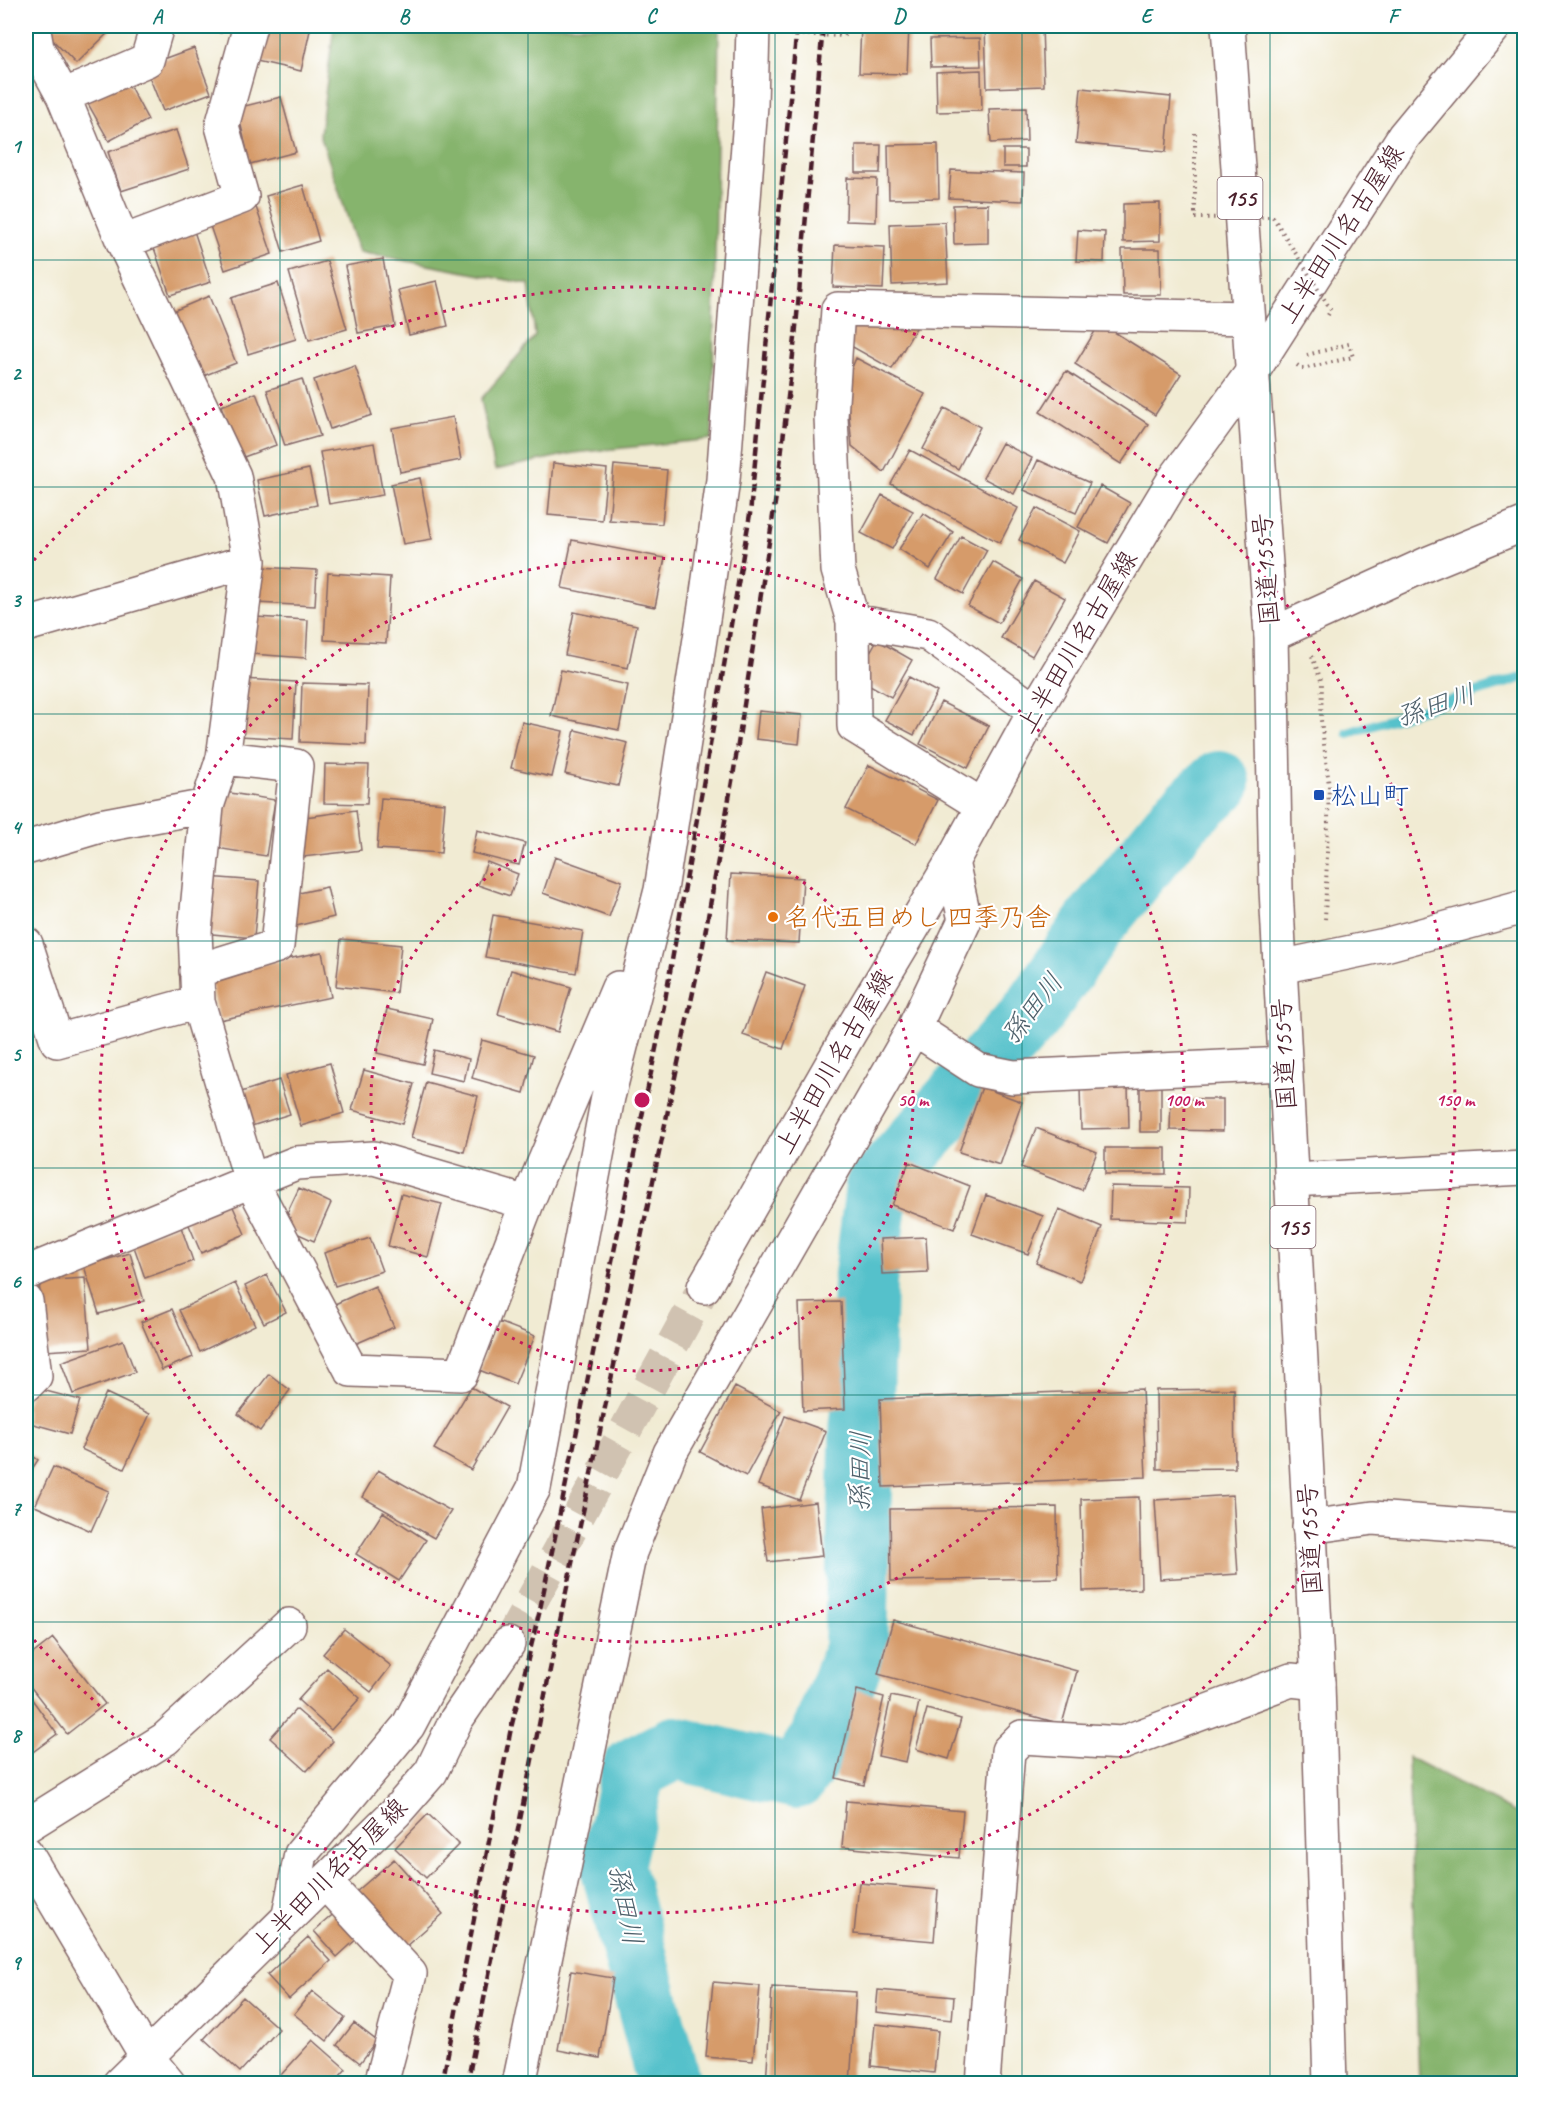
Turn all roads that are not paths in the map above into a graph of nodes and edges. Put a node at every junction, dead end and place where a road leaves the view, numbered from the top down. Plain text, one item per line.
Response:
1 (33, 26) edge
2 (157, 26) edge
3 (250, 26) edge
4 (1228, 26) edge
5 (1495, 26) edge
6 (769, 30) edge
7 (63, 96) junction
8 (123, 243) junction
9 (1248, 318) junction
10 (1253, 371) junction
11 (1524, 524) edge
12 (249, 561) junction
13 (853, 621) junction
14 (26, 625) edge
15 (1271, 635) junction
16 (1035, 711) junction
17 (223, 758) junction
18 (207, 806) junction
19 (983, 806) junction
20 (26, 848) edge
21 (952, 862) junction
22 (661, 890) junction
23 (1524, 907) edge
24 (26, 944) edge
25 (1280, 967) junction
26 (197, 986) junction
27 (914, 1028) junction
28 (1285, 1064) junction
29 (584, 1072) junction
30 (608, 1097) junction
31 (1524, 1168) edge
32 (1291, 1180) junction
33 (251, 1181) junction
34 (527, 1203) junction
35 (26, 1273) edge
36 (704, 1287) tunnel mouth
37 (26, 1301) edge
38 (26, 1385) edge
39 (1309, 1527) junction
40 (1524, 1529) edge
41 (289, 1625) dead end
42 (508, 1644) tunnel mouth
43 (1318, 1683) junction
44 (26, 1826) edge
45 (26, 1853) edge
46 (325, 1882) junction
47 (289, 1915) junction
48 (147, 2057) junction
49 (119, 2084) edge
50 (169, 2084) edge
51 (381, 2084) edge
52 (519, 2084) edge
53 (983, 2084) edge
54 (1330, 2084) edge

1 - 7 main road
2 - 7 main road
3 - 8 main road
4 - 9 main road, 国道155号 / 155
5 - 10 main road, 上半田川名古屋線
6 - 22 main road
7 - 8 main road
8 - 12 main road
9 - 10 main road, 国道155号 / 155
9 - 13 main road
10 - 15 main road, 国道155号 / 155
10 - 16 main road, 上半田川名古屋線
11 - 15 main road
12 - 14 main road
12 - 17 main road
13 - 16 main road
13 - 19 main road
15 - 25 main road, 国道155号 / 155
16 - 19 main road, 上半田川名古屋線
17 - 18 main road
17 - 26 main road
18 - 20 main road
18 - 26 main road
19 - 21 main road, 上半田川名古屋線
21 - 27 main road
21 - 36 main road, 上半田川名古屋線
22 - 29 main road
22 - 30 main road
23 - 25 main road
24 - 26 main road
25 - 28 main road, 国道155号 / 155
26 - 33 main road
27 - 28 main road
27 - 52 main road
28 - 32 main road, 国道155号 / 155
29 - 30 main road
29 - 34 main road
30 - 47 main road
31 - 32 main road
32 - 39 main road, 国道155号 / 155
33 - 34 main road
33 - 34 main road
33 - 35 main road
37 - 38 main road
39 - 40 main road
39 - 43 main road, 国道155号 / 155
41 - 44 main road
42 - 46 main road, 上半田川名古屋線
43 - 53 main road
43 - 54 main road, 国道155号 / 155
45 - 48 main road
46 - 47 main road, 上半田川名古屋線
46 - 51 main road
47 - 48 main road, 上半田川名古屋線
48 - 49 main road, 上半田川名古屋線
48 - 50 main road

